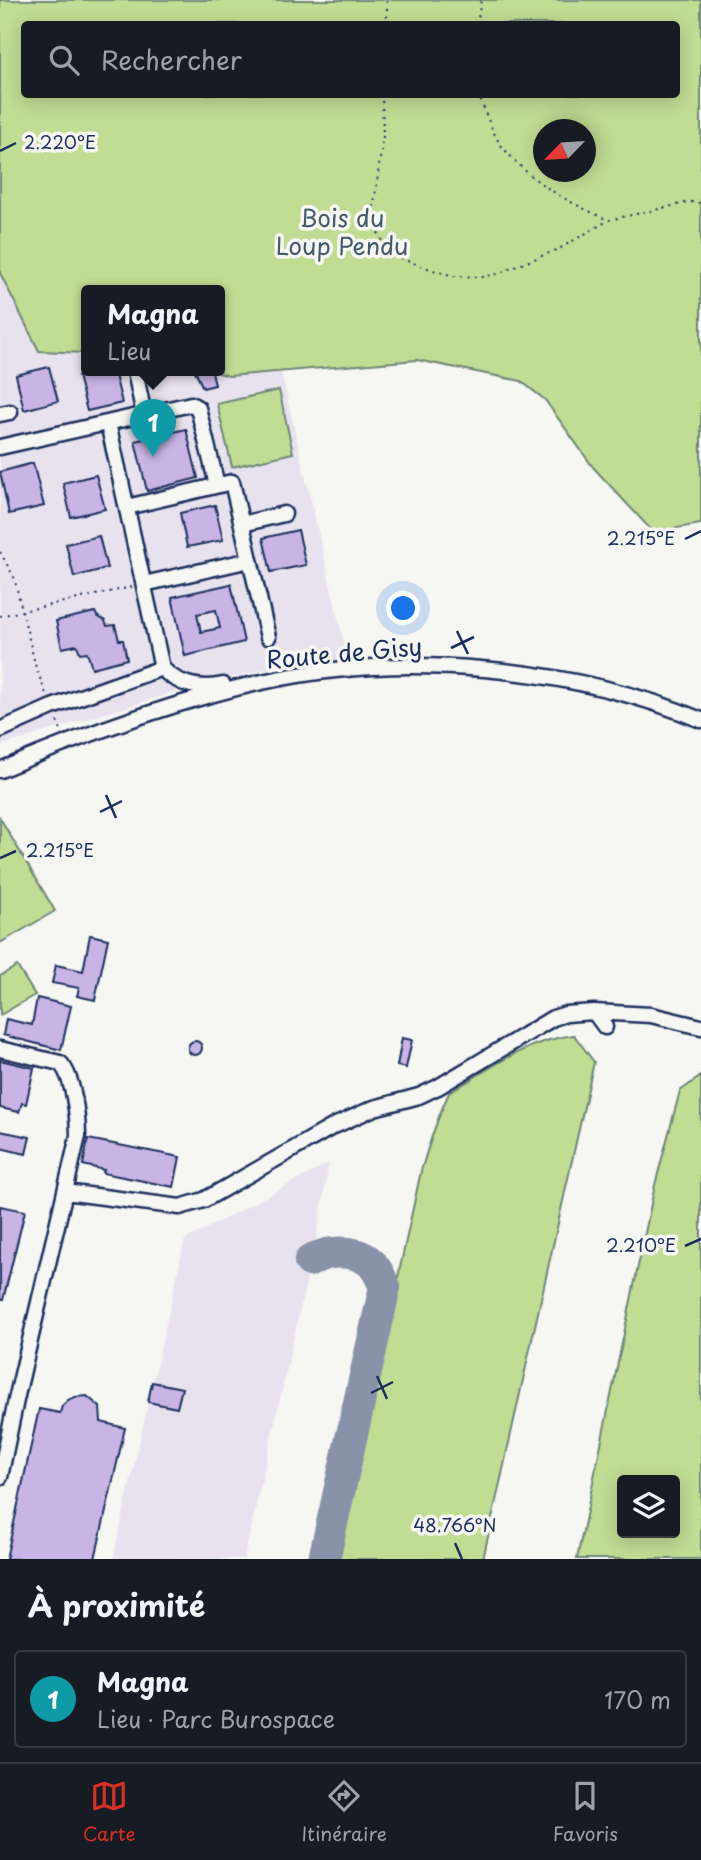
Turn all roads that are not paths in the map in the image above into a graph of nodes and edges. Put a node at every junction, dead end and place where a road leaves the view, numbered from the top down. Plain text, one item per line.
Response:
1 (136, 376) edge
2 (144, 415) junction
3 (108, 423) junction
4 (0, 447) edge
5 (217, 485) junction
6 (127, 507) junction
7 (284, 514) dead end
8 (242, 524) junction
9 (250, 560) junction
10 (144, 584) junction
11 (268, 636) dead end
12 (162, 668) junction
13 (304, 675) junction
14 (701, 719) edge
15 (0, 730) edge
16 (0, 770) edge
17 (594, 1012) junction
18 (605, 1027) dead end
19 (701, 1027) edge
20 (0, 1049) edge
21 (65, 1192) junction
22 (0, 1477) edge

1 - 2 street
2 - 3 street
2 - 5 street
3 - 4 street
3 - 6 street
5 - 6 street
5 - 8 street
6 - 10 street
7 - 8 street
8 - 9 street
9 - 10 street
9 - 11 street
10 - 12 street
12 - 13 street
12 - 15 street
13 - 14 street, Route de Gisy
13 - 16 street, Route de Gisy
17 - 18 street
17 - 19 street
17 - 21 street
20 - 21 street
21 - 22 street

